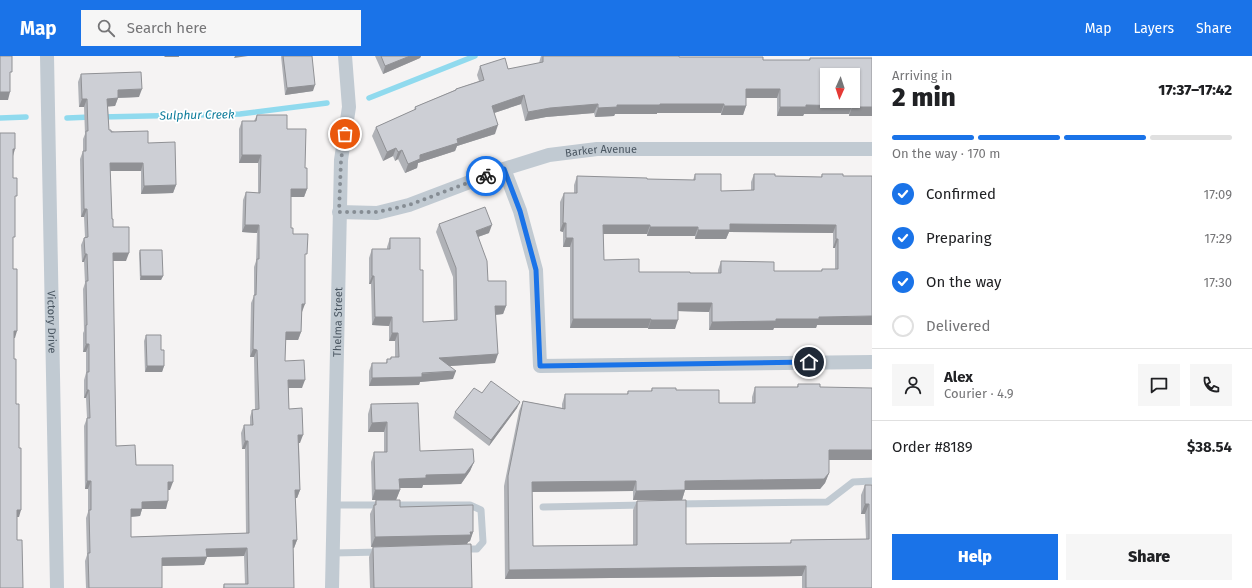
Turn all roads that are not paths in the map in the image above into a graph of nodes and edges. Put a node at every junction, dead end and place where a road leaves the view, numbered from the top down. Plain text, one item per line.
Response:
1 (47, 56) edge
2 (345, 56) edge
3 (872, 149) edge
4 (504, 169) junction
5 (339, 212) junction
6 (872, 362) edge
7 (872, 481) edge
8 (668, 504) edge
9 (334, 505) junction
10 (652, 505) edge
11 (543, 507) dead end
12 (453, 550) edge
13 (389, 551) edge
14 (333, 553) junction
15 (57, 588) edge
16 (332, 588) edge

1 - 15 street, Victory Drive
2 - 5 street, Thelma Street
3 - 4 street, Barker Avenue
4 - 5 street, Barker Avenue
4 - 6 street
5 - 9 street, Thelma Street
7 - 8 lane
9 - 12 lane
9 - 14 street, Thelma Street
10 - 11 lane
13 - 14 lane
14 - 16 street, Thelma Street

